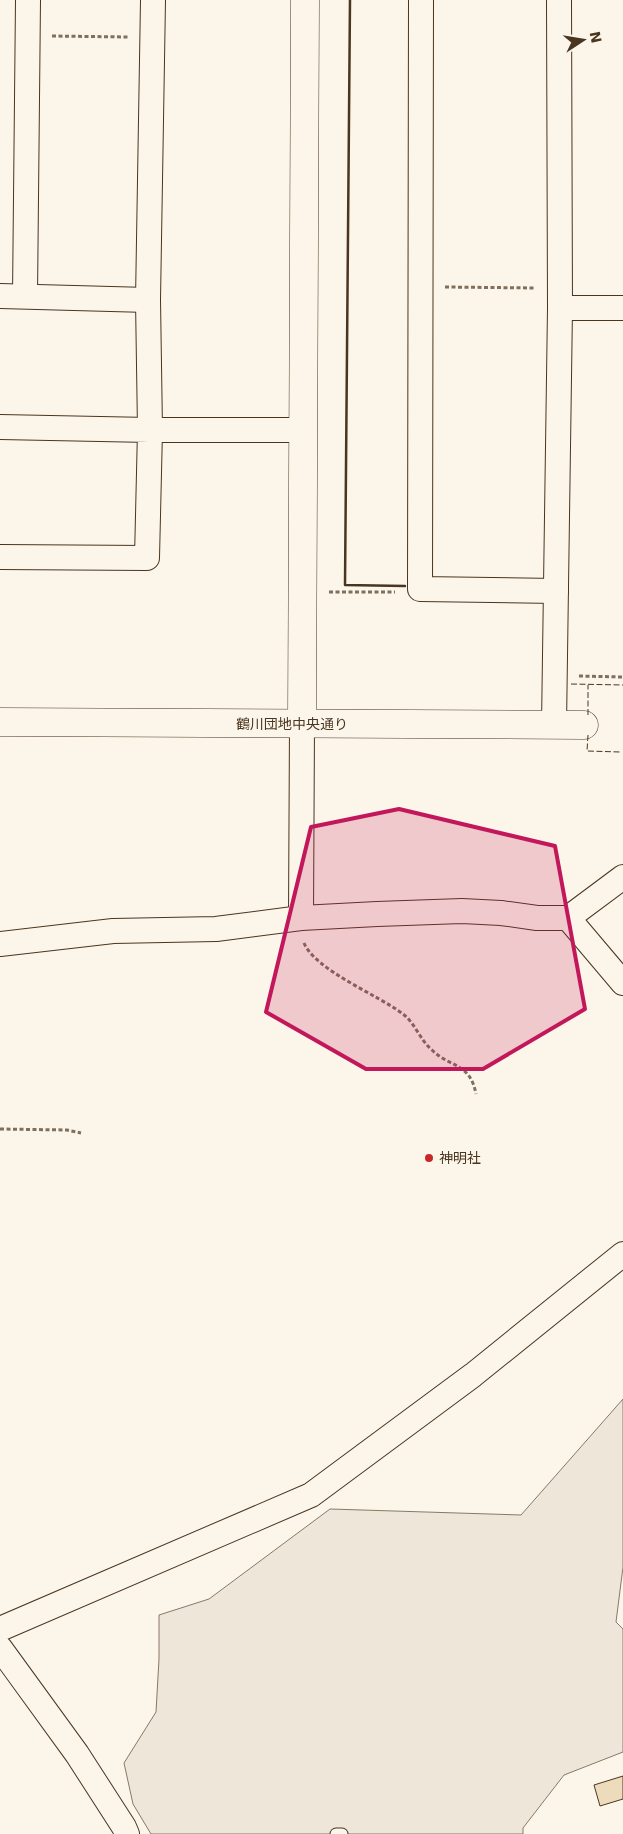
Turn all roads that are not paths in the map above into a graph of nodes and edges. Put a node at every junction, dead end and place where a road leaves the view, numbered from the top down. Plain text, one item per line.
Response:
1 (28, 0) edge
2 (153, 0) edge
3 (305, 0) edge
4 (421, 0) edge
5 (560, 0) edge
6 (0, 296) edge
7 (25, 296) junction
8 (148, 300) junction
9 (560, 308) junction
10 (623, 308) edge
11 (0, 427) edge
12 (150, 430) junction
13 (304, 430) junction
14 (0, 557) edge
15 (556, 591) junction
16 (0, 722) edge
17 (302, 724) junction
18 (554, 725) junction
19 (584, 725) dead end
20 (623, 877) edge
21 (300, 918) junction
22 (568, 918) junction
23 (0, 944) edge
24 (623, 982) edge
25 (623, 1254) edge
26 (0, 1629) edge
27 (0, 1648) edge
28 (126, 1834) edge
29 (336, 1834) edge
30 (342, 1834) edge

1 - 7 street
2 - 8 street
3 - 13 street
4 - 15 street
5 - 9 street
6 - 7 street
7 - 8 street
8 - 12 street
9 - 10 street
9 - 15 street
11 - 12 street
12 - 13 street
12 - 14 street
13 - 17 street
15 - 18 street
16 - 17 street, 鶴川団地中央通り
17 - 18 street, 鶴川団地中央通り
17 - 21 street
18 - 19 street, 鶴川団地中央通り
20 - 22 street
21 - 22 street
21 - 23 street
22 - 24 street
25 - 26 street
27 - 28 street
29 - 30 lane

